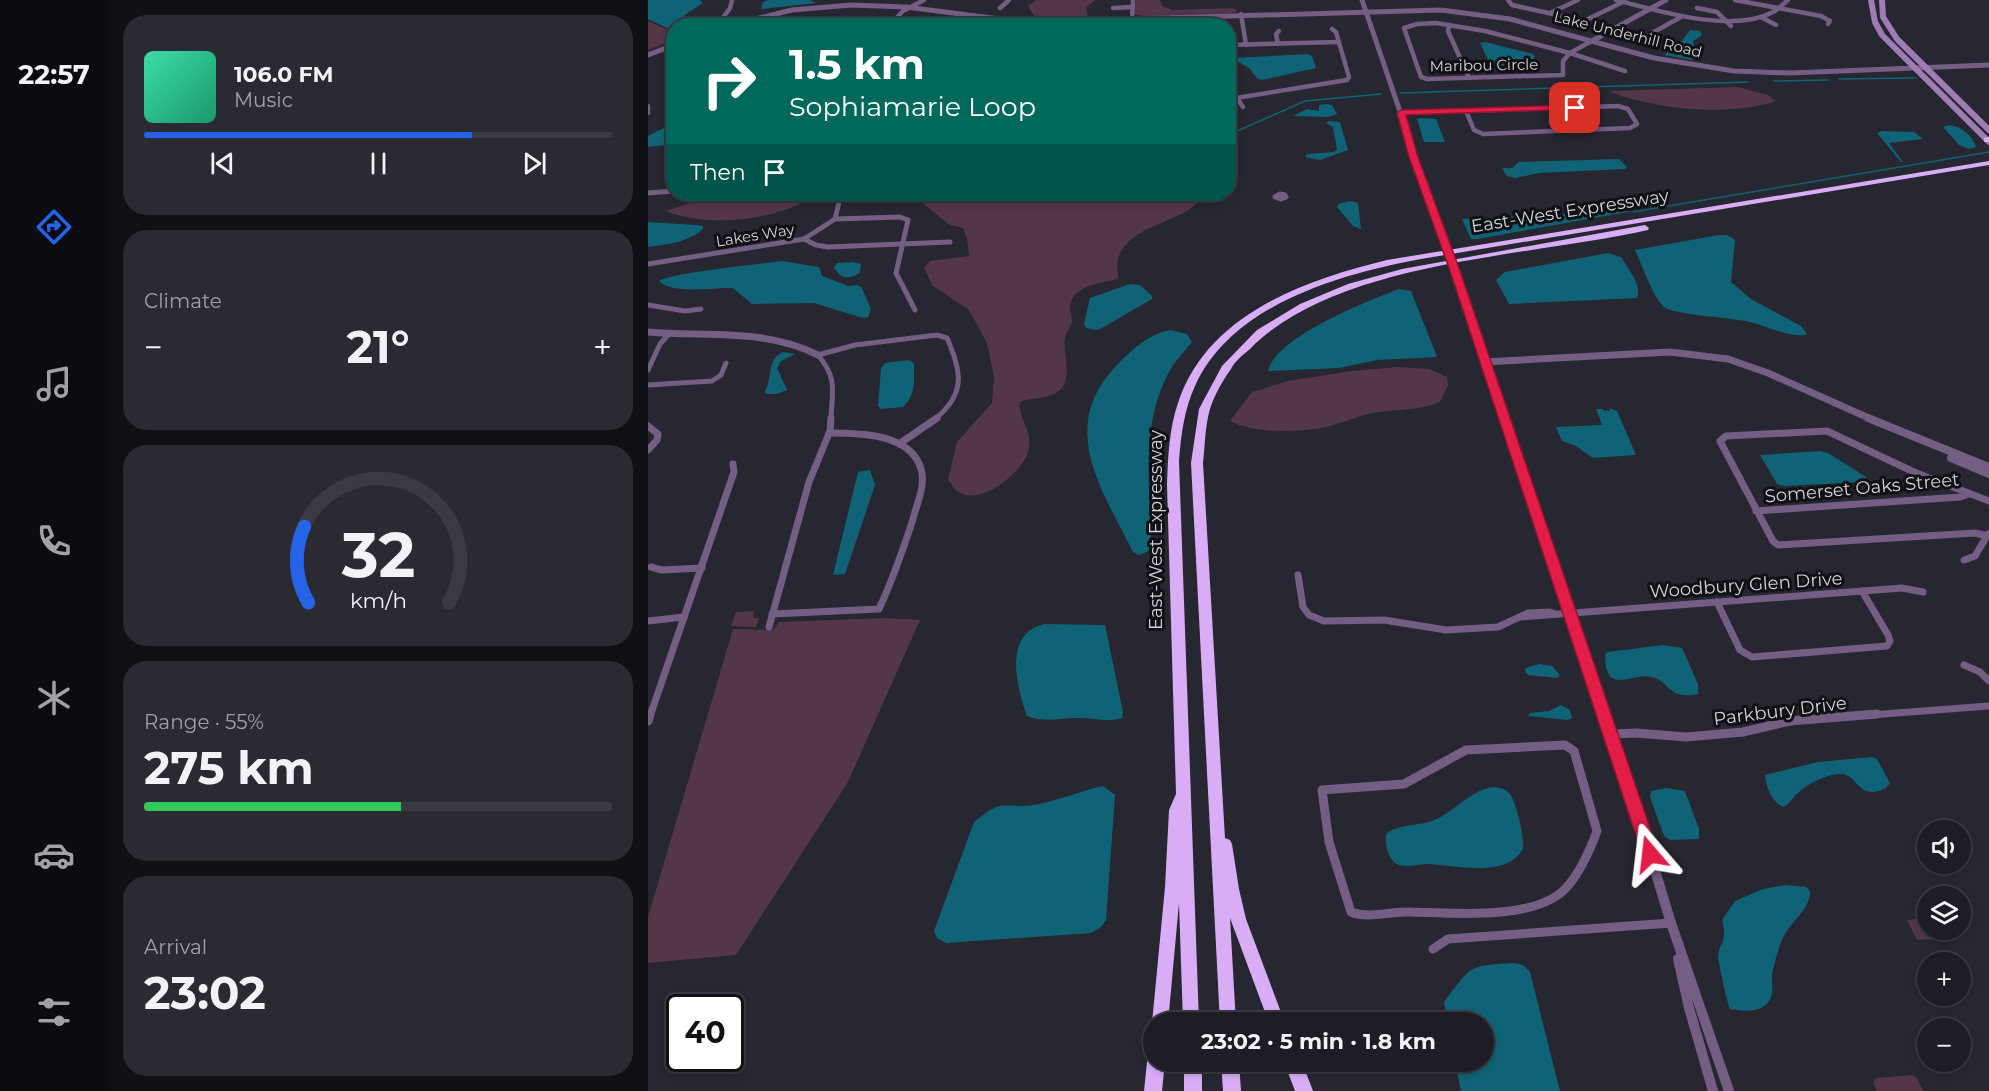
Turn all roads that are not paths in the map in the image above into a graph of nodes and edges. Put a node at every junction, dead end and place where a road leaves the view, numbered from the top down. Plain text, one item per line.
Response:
1 (732, 0) edge
2 (924, 0) edge
3 (1009, 0) edge
4 (1133, 0) edge
5 (1362, 0) edge
6 (1508, 0) edge
7 (1578, 0) edge
8 (1616, 0) edge
9 (1666, 0) edge
10 (1735, 0) edge
11 (1788, 0) edge
12 (1871, 0) edge
13 (1882, 0) edge
14 (1626, 1) edge
15 (1131, 7) junction
16 (1000, 8) dead end
17 (1113, 8) dead end
18 (1697, 8) dead end
19 (907, 9) junction
20 (1652, 9) junction
21 (1781, 9) junction
22 (1366, 13) junction
23 (1550, 13) junction
24 (1242, 16) junction
25 (1681, 16) junction
26 (1761, 17) junction
27 (1873, 17) junction
28 (723, 18) edge
29 (756, 18) edge
30 (896, 18) edge
31 (972, 18) edge
32 (1131, 18) edge
33 (1186, 18) edge
34 (1726, 19) junction
35 (1886, 22) junction
36 (1828, 24) dead end
37 (1449, 25) junction
38 (1776, 25) dead end
39 (1731, 26) dead end
40 (1332, 29) dead end
41 (1278, 31) dead end
42 (1645, 38) dead end
43 (1339, 42) junction
44 (1590, 42) junction
45 (1278, 44) junction
46 (1236, 45) edge
47 (1246, 45) junction
48 (666, 48) edge
49 (1570, 53) junction
50 (648, 55) edge
51 (1989, 67) edge
52 (1922, 70) junction
53 (1625, 71) dead end
54 (1469, 78) junction
55 (1236, 98) joint
56 (648, 106) edge
57 (1244, 106) dead end
58 (1466, 111) junction
59 (648, 113) edge
60 (1401, 113) junction
61 (1989, 130) edge
62 (1988, 140) edge
63 (1989, 163) edge
64 (1989, 171) edge
65 (666, 192) edge
66 (648, 193) edge
67 (839, 201) edge
68 (835, 219) junction
69 (804, 239) junction
70 (950, 242) dead end
71 (903, 243) junction
72 (1446, 245) joint
73 (648, 264) edge
74 (648, 305) edge
75 (701, 309) dead end
76 (915, 310) dead end
77 (648, 332) edge
78 (669, 334) junction
79 (818, 355) junction
80 (1484, 362) junction
81 (726, 363) dead end
82 (648, 370) edge
83 (648, 385) edge
84 (1868, 418) junction
85 (648, 426) edge
86 (829, 433) junction
87 (899, 444) junction
88 (648, 450) edge
89 (733, 464) dead end
90 (1989, 467) edge
91 (1989, 474) edge
92 (1969, 494) junction
93 (1989, 501) edge
94 (1756, 511) junction
95 (1988, 534) edge
96 (1964, 560) dead end
97 (651, 567) dead end
98 (702, 568) junction
99 (1298, 575) dead end
100 (1862, 591) junction
101 (1923, 592) dead end
102 (1717, 602) junction
103 (1571, 613) junction
104 (772, 614) junction
105 (684, 617) junction
106 (648, 621) edge
107 (769, 627) dead end
108 (1964, 665) dead end
109 (1989, 681) edge
110 (1989, 706) edge
111 (648, 721) edge
112 (1612, 734) junction
113 (1574, 751) joint
114 (1215, 774) junction
115 (1183, 793) junction
116 (1671, 923) junction
117 (1433, 949) dead end
118 (1161, 1012) edge
119 (1191, 1012) edge
120 (1227, 1012) edge
121 (1273, 1012) edge
122 (1155, 1072) edge
123 (1192, 1072) edge
124 (1231, 1072) edge
125 (1297, 1072) edge
126 (1153, 1091) edge
127 (1193, 1091) edge
128 (1232, 1091) edge
129 (1304, 1091) edge
130 (1713, 1091) edge
131 (1729, 1091) edge

1 - 28 street
2 - 19 street
3 - 16 street
4 - 15 street
5 - 22 street
6 - 23 street
7 - 23 street
8 - 14 street
9 - 20 street
10 - 21 street
11 - 21 street
12 - 27 main road
13 - 35 main road
14 - 20 street
14 - 23 street
15 - 17 street
15 - 32 street
18 - 34 street
19 - 29 street, Lake Underhill Road
19 - 30 street
19 - 31 street, Lake Underhill Road
20 - 25 street
20 - 44 street
21 - 26 street
21 - 36 street
22 - 24 street, Lake Underhill Road
22 - 44 street, Lake Underhill Road
22 - 60 street
24 - 33 street, Lake Underhill Road
24 - 47 street
25 - 34 street
25 - 42 street
26 - 34 street
26 - 38 street
27 - 35 main road
27 - 52 main road
34 - 39 street
35 - 52 main road
37 - 49 street, Maribou Circle
37 - 54 street
37 - 54 street, Maribou Circle
40 - 43 street
41 - 45 street
43 - 45 street
43 - 55 street
44 - 49 street
44 - 52 street, Lake Underhill Road
45 - 47 street
46 - 47 street
48 - 50 street
49 - 53 street
49 - 54 street, Maribou Circle
51 - 52 street, Lake Underhill Road
52 - 61 main road
52 - 62 main road
55 - 57 street
56 - 59 street
58 - 58 street
58 - 60 street
60 - 72 street
63 - 115 highway, East-West Expressway
64 - 114 highway, East-West Expressway
65 - 66 street
67 - 68 street
68 - 69 street, Lakes Way
68 - 71 street
69 - 71 street
69 - 73 street, Lakes Way
70 - 71 street
71 - 76 street
72 - 80 street, bridge
74 - 75 street
77 - 78 street
78 - 79 street
78 - 82 street
79 - 86 street
79 - 87 street
80 - 84 street
80 - 103 street
81 - 83 street
84 - 90 street
84 - 91 street
85 - 88 street
86 - 87 street
86 - 104 street
87 - 104 street
89 - 98 street
92 - 93 street
92 - 94 street, Somerset Oaks Street
92 - 94 street
94 - 95 street
95 - 96 street
97 - 98 street
98 - 105 street
99 - 103 street, Woodbury Glen Drive
100 - 101 street, Woodbury Glen Drive
100 - 102 street, Woodbury Glen Drive
100 - 102 street
102 - 103 street, Woodbury Glen Drive
103 - 112 street
104 - 107 street
105 - 106 street
105 - 111 street
108 - 109 street
110 - 112 street, Parkbury Drive
112 - 116 street
113 - 113 street
114 - 120 highway, East-West Expressway
114 - 121 highway
115 - 118 highway
115 - 119 highway, East-West Expressway
116 - 117 street
116 - 130 street
116 - 131 street
122 - 126 highway
123 - 127 highway
124 - 128 highway
125 - 129 highway

